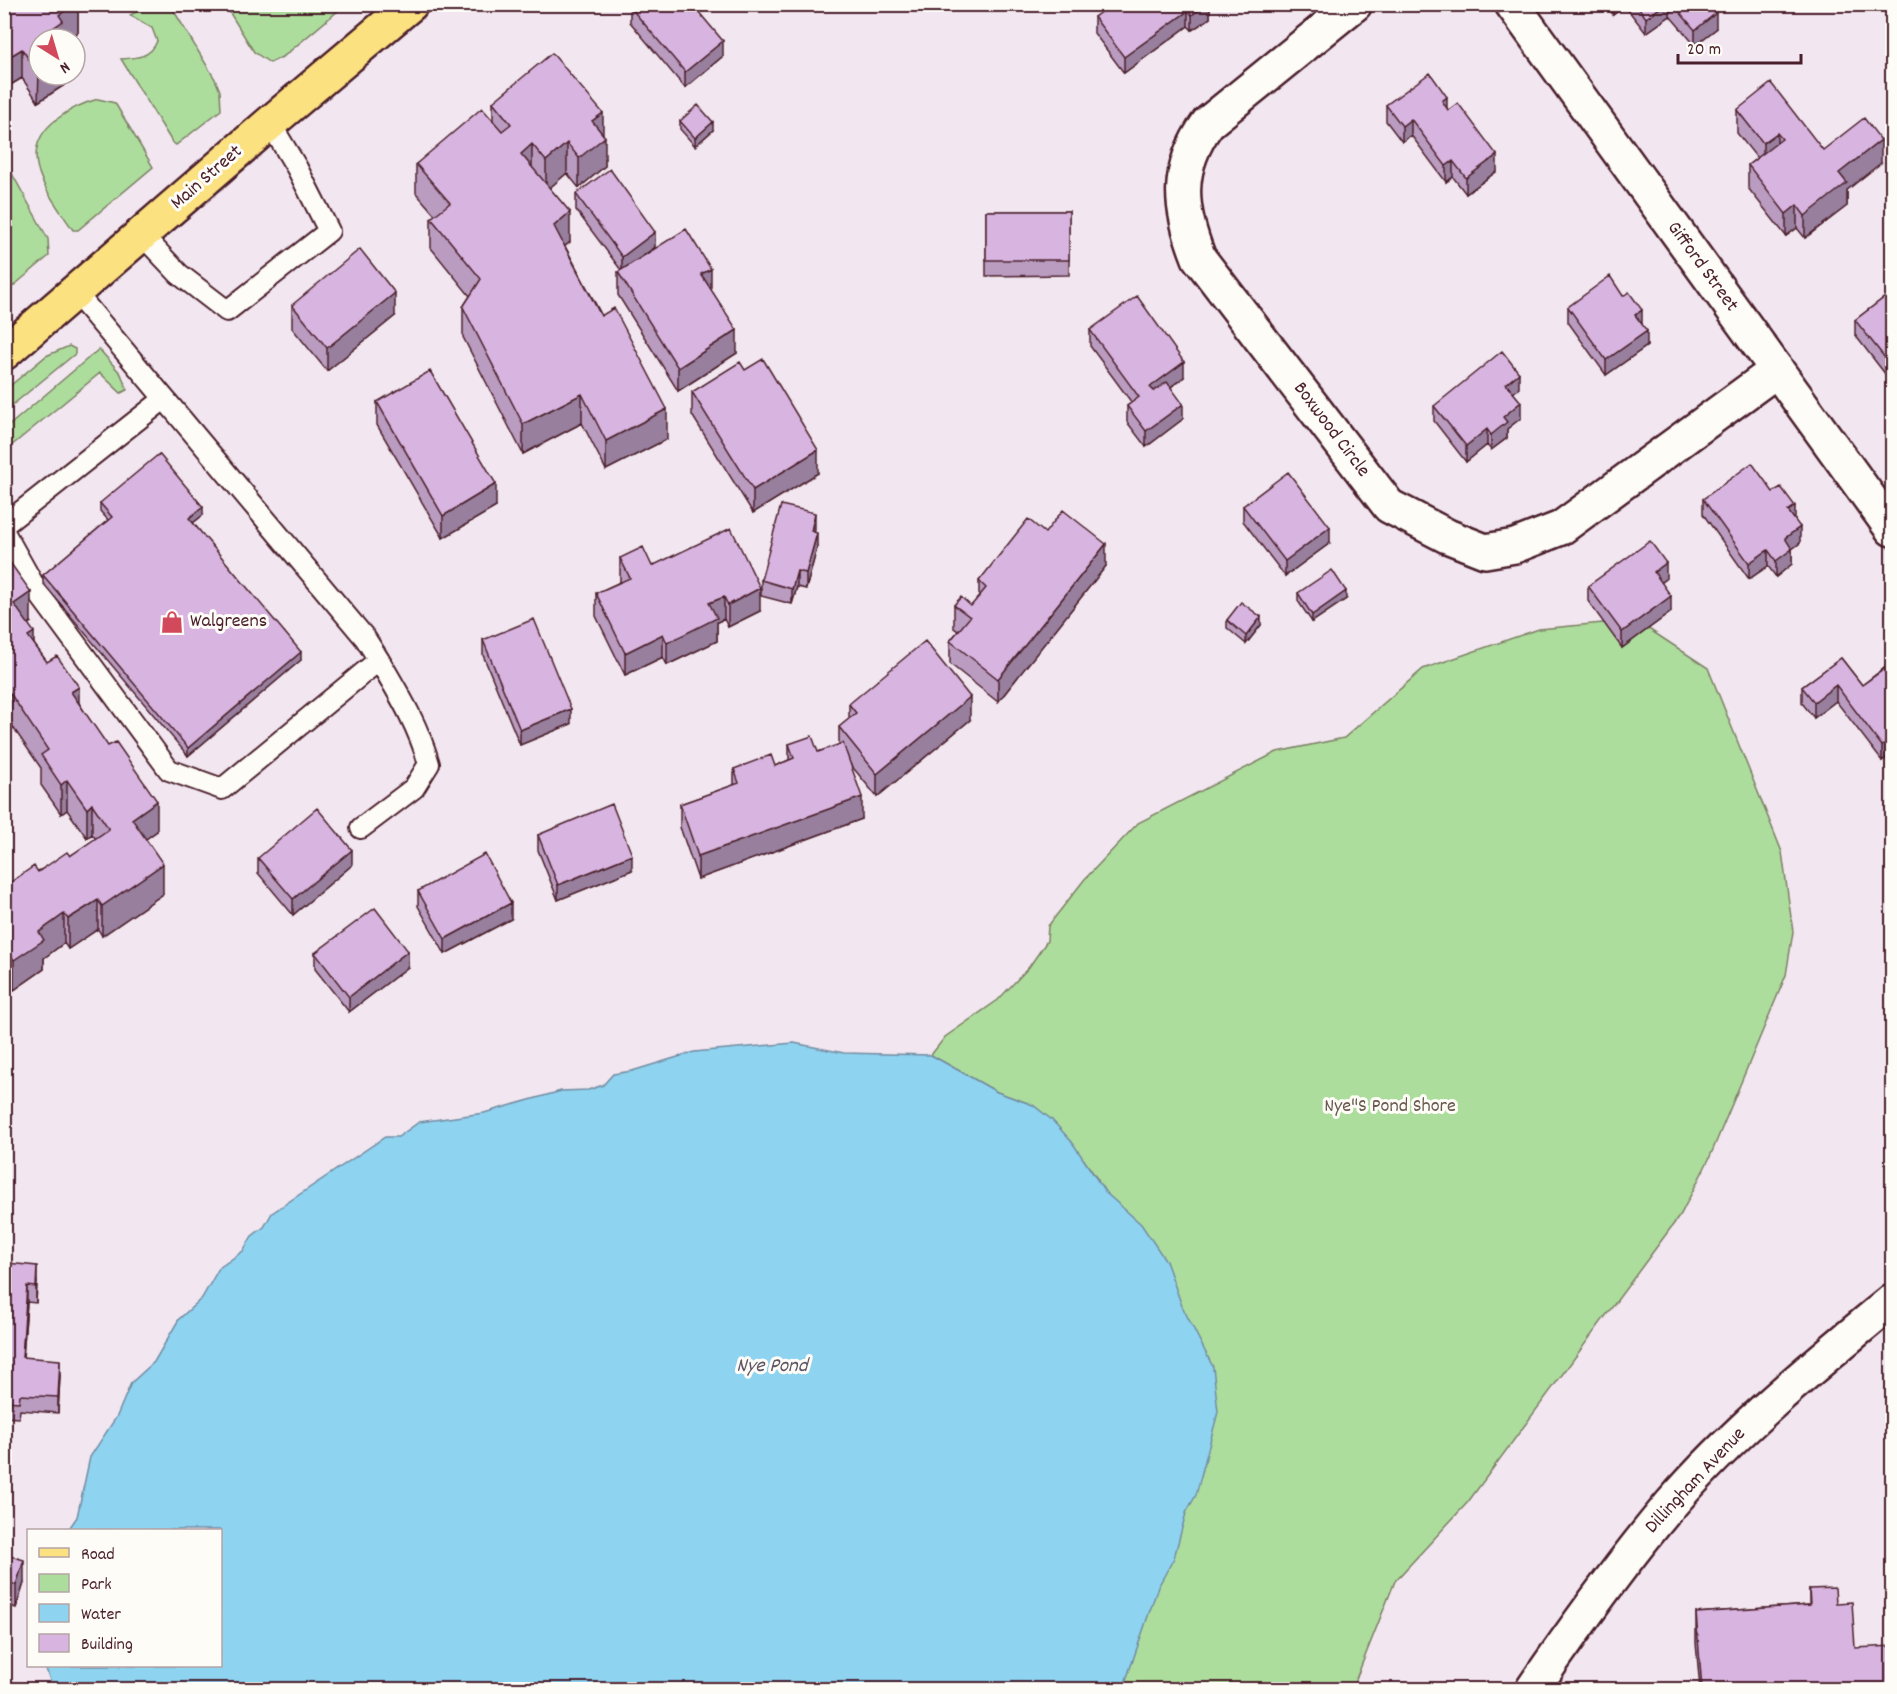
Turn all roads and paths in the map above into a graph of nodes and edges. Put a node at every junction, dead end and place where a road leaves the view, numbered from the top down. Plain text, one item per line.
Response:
1 (411, 4) edge
2 (1355, 4) edge
3 (1512, 4) edge
4 (270, 123) junction
5 (142, 235) junction
6 (75, 292) junction
7 (4, 353) edge
8 (1777, 370) junction
9 (164, 399) junction
10 (4, 525) edge
11 (1893, 529) edge
12 (4, 532) edge
13 (379, 660) junction
14 (361, 828) dead end
15 (1893, 1302) edge
16 (1532, 1689) edge

1 - 4 main road, Main Street
2 - 8 street, Boxwood Circle
3 - 8 street, Gifford Street
4 - 5 main road, Main Street
4 - 5 lane
5 - 6 main road, Main Street
6 - 7 main road, Main Street
6 - 9 lane
8 - 11 street, Gifford Street
9 - 10 lane
9 - 13 lane
12 - 13 lane
13 - 14 lane
15 - 16 street, Dillingham Avenue

